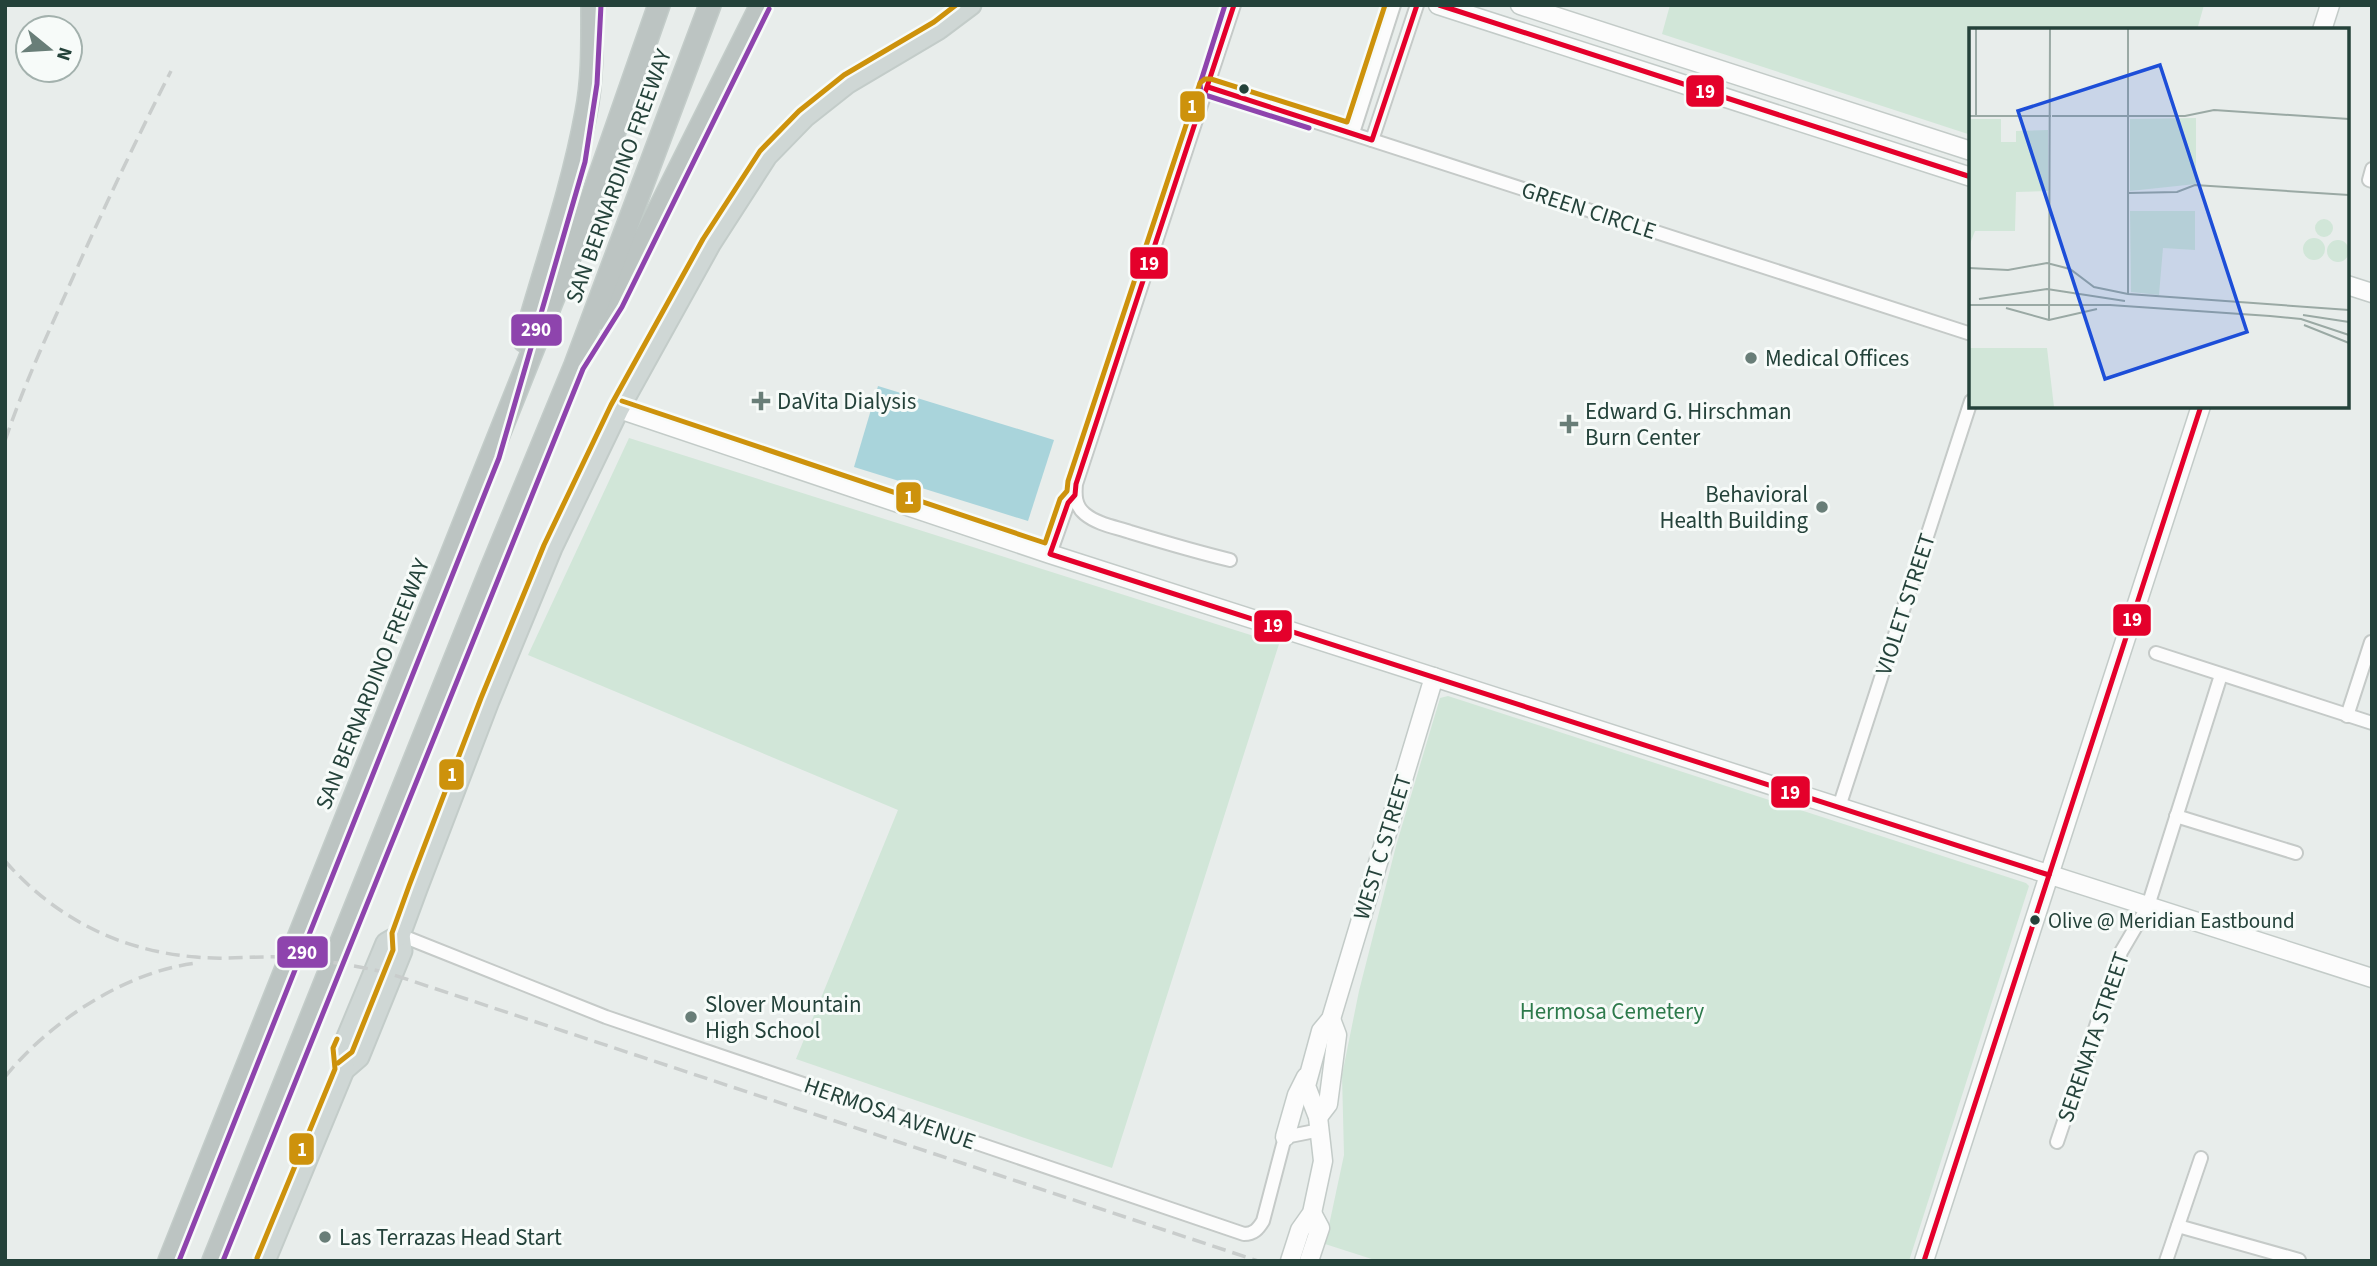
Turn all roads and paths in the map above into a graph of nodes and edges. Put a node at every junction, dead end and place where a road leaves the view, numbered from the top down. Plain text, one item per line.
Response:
1 (592, 5) edge
2 (659, 5) edge
3 (710, 5) edge
4 (761, 5) edge
5 (971, 5) edge
6 (1234, 5) edge
7 (1394, 5) edge
8 (1416, 5) edge
9 (1438, 5) edge
10 (1520, 5) edge
11 (2330, 5) edge
12 (2323, 28) edge
13 (1208, 87) junction
14 (1353, 134) junction
15 (1372, 139) junction
16 (1969, 149) edge
17 (2372, 169) edge
18 (1969, 176) edge
19 (2372, 181) edge
20 (2349, 286) edge
21 (2372, 293) edge
22 (1969, 333) edge
23 (575, 365) junction
24 (1969, 407) edge
25 (2200, 408) edge
26 (619, 409) junction
27 (491, 456) junction
28 (1075, 495) junction
29 (1050, 554) junction
30 (1230, 560) dead end
31 (2371, 642) edge
32 (2156, 653) dead end
33 (2221, 676) junction
34 (1434, 677) junction
35 (2347, 716) junction
36 (2372, 723) edge
37 (1839, 807) junction
38 (2176, 816) junction
39 (2296, 853) dead end
40 (2049, 875) junction
41 (2148, 906) junction
42 (400, 935) junction
43 (2372, 978) edge
44 (1331, 1018) junction
45 (1309, 1070) junction
46 (1319, 1124) junction
47 (1285, 1137) junction
48 (2057, 1142) dead end
49 (2201, 1158) dead end
50 (1312, 1213) junction
51 (2178, 1226) junction
52 (2299, 1260) edge
53 (169, 1261) edge
54 (213, 1261) edge
55 (265, 1261) edge
56 (1290, 1261) edge
57 (1309, 1261) edge
58 (1924, 1261) edge
59 (2166, 1261) edge

1 - 27 highway
2 - 27 highway, SAN BERNARDINO FREEWAY
3 - 23 highway, SAN BERNARDINO FREEWAY
4 - 23 highway
5 - 26 main road
6 - 13 street
7 - 14 street
8 - 15 street
9 - 18 street
10 - 16 street
11 - 12 street
13 - 14 street, GREEN CIRCLE
13 - 28 street
14 - 15 street, GREEN CIRCLE
15 - 22 street, GREEN CIRCLE
17 - 19 street
20 - 21 street
23 - 54 highway, SAN BERNARDINO FREEWAY
24 - 37 street, VIOLET STREET
25 - 40 street
26 - 29 street
26 - 42 main road
27 - 53 highway, SAN BERNARDINO FREEWAY
28 - 29 street
28 - 30 street
29 - 34 street
31 - 35 street
32 - 33 street
33 - 35 street
33 - 38 street, SERENATA STREET
34 - 37 street
34 - 44 street, WEST C STREET
35 - 36 street
37 - 40 street
38 - 39 street
38 - 41 street, SERENATA STREET
40 - 41 street
40 - 58 street
41 - 43 street
41 - 48 street, SERENATA STREET
42 - 47 street, HERMOSA AVENUE
42 - 55 main road
44 - 45 street, WEST C STREET
44 - 46 street, WEST C STREET
45 - 46 street, WEST C STREET
45 - 47 street
46 - 47 street
46 - 50 street, WEST C STREET
49 - 51 street
50 - 56 street, WEST C STREET
50 - 57 street, WEST C STREET
51 - 52 street
51 - 59 street

